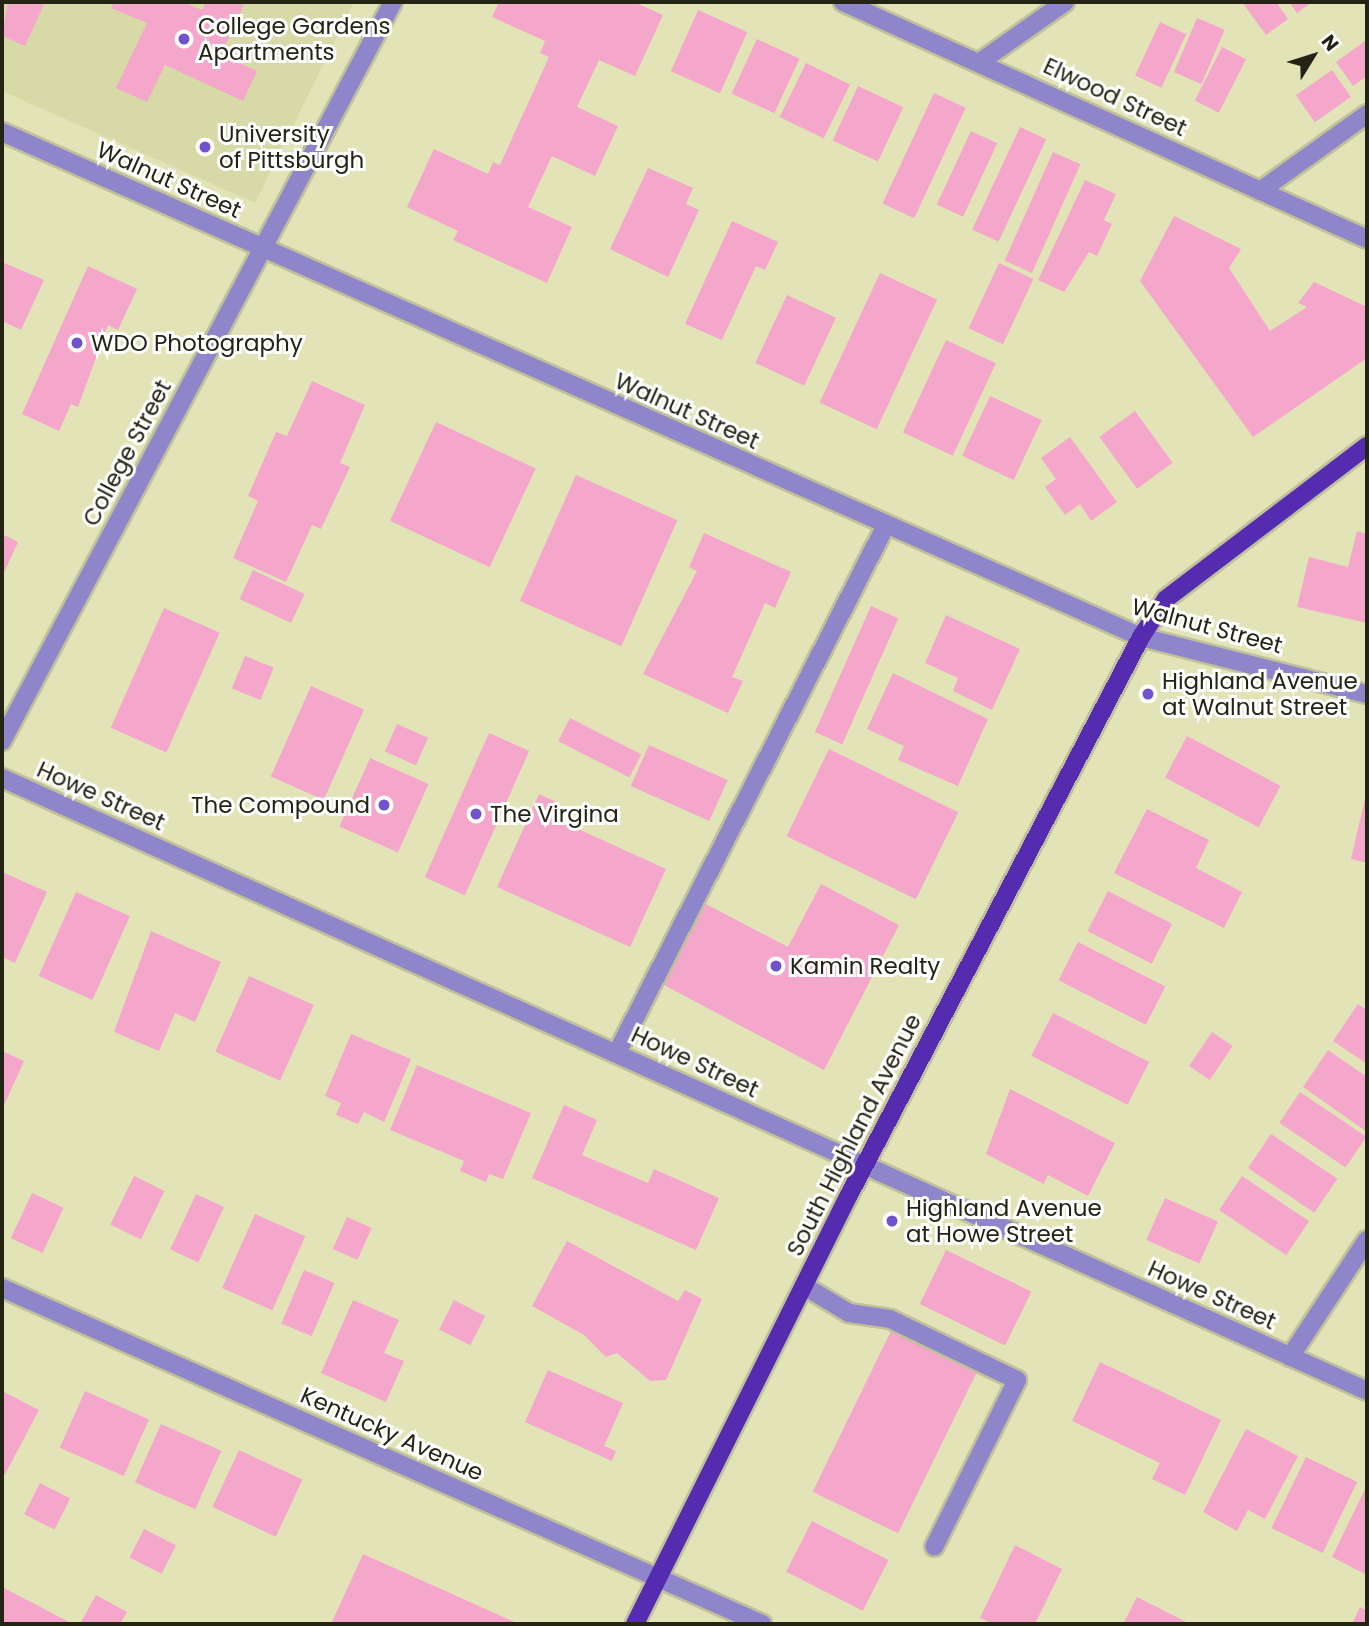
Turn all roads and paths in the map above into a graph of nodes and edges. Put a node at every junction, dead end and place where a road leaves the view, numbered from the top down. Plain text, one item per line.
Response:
1 (393, 2) edge
2 (843, 2) edge
3 (1065, 2) edge
4 (980, 62) junction
5 (1367, 114) edge
6 (2, 132) edge
7 (1259, 191) junction
8 (1367, 239) edge
9 (264, 249) junction
10 (1367, 446) edge
11 (886, 527) junction
12 (1141, 637) junction
13 (1367, 694) edge
14 (2, 741) edge
15 (2, 778) edge
16 (617, 1053) junction
17 (865, 1165) junction
18 (1367, 1240) edge
19 (804, 1286) junction
20 (2, 1288) edge
21 (1290, 1357) junction
22 (1367, 1391) edge
23 (934, 1547) dead end
24 (658, 1578) junction
25 (635, 1624) edge
26 (762, 1624) edge

1 - 9 street, College Street
2 - 4 street, Elwood Street
3 - 4 street
4 - 7 street, Elwood Street
5 - 7 street
6 - 9 street, Walnut Street
7 - 8 street, Elwood Street
9 - 11 street, Walnut Street
9 - 14 street, College Street
10 - 12 main road, South Highland Avenue
11 - 12 street, Walnut Street
11 - 16 street
12 - 13 street, Walnut Street
12 - 17 main road, South Highland Avenue
15 - 16 street, Howe Street
16 - 17 street, Howe Street
17 - 19 main road, South Highland Avenue
17 - 21 street, Howe Street
18 - 21 street
19 - 23 street
19 - 24 main road, South Highland Avenue
20 - 24 street, Kentucky Avenue
21 - 22 street, Howe Street
24 - 25 main road, South Highland Avenue
24 - 26 street, Kentucky Avenue

